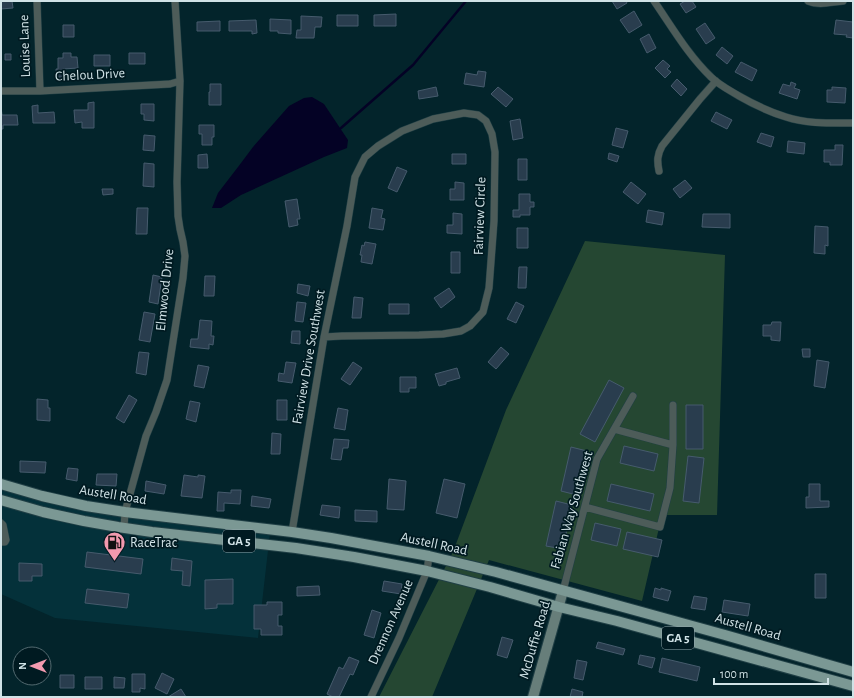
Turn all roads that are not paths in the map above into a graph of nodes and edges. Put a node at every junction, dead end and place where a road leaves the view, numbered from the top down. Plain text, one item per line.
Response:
1 (37, 1) edge
2 (176, 1) edge
3 (654, 1) edge
4 (808, 1) edge
5 (843, 1) edge
6 (180, 81) junction
7 (716, 81) junction
8 (1, 91) edge
9 (40, 91) junction
10 (853, 123) edge
11 (659, 171) dead end
12 (354, 187) joint
13 (324, 337) junction
14 (633, 396) dead end
15 (673, 405) dead end
16 (614, 429) junction
17 (673, 445) junction
18 (1, 484) edge
19 (1, 500) edge
20 (585, 507) junction
21 (126, 512) junction
22 (1, 523) edge
23 (124, 528) junction
24 (292, 532) junction
25 (1, 542) edge
26 (429, 556) junction
27 (431, 572) junction
28 (563, 591) junction
29 (559, 607) junction
30 (853, 672) edge
31 (853, 686) edge
32 (372, 697) edge
33 (533, 697) edge

1 - 9 street, Louise Lane
2 - 6 street, Elmwood Drive
3 - 7 street
4 - 5 street
6 - 9 street, Chelou Drive
6 - 21 street, Elmwood Drive
7 - 10 street
7 - 11 street
8 - 9 street, Chelou Drive
12 - 13 street, Fairview Drive Southwest
12 - 13 street, Fairview Circle
13 - 24 street, Fairview Drive Southwest
14 - 16 street, Fabian Way Southwest
15 - 17 street
16 - 17 street
16 - 20 street, Fabian Way Southwest
17 - 20 street
18 - 21 main road, Austell Road / GA 5
19 - 23 main road, Austell Road / GA 5
20 - 28 street, Fabian Way Southwest
21 - 23 street, Elmwood Drive
21 - 24 main road, Austell Road / GA 5
22 - 25 street
23 - 27 main road, Austell Road / GA 5
24 - 26 main road, Austell Road / GA 5
26 - 27 street, Drennon Avenue
26 - 28 main road, Austell Road / GA 5
27 - 29 main road, Austell Road / GA 5
27 - 32 street, Drennon Avenue
28 - 29 street, McDuffie Road
28 - 30 main road, Austell Road / GA 5
29 - 31 main road, Austell Road / GA 5
29 - 33 street, McDuffie Road

